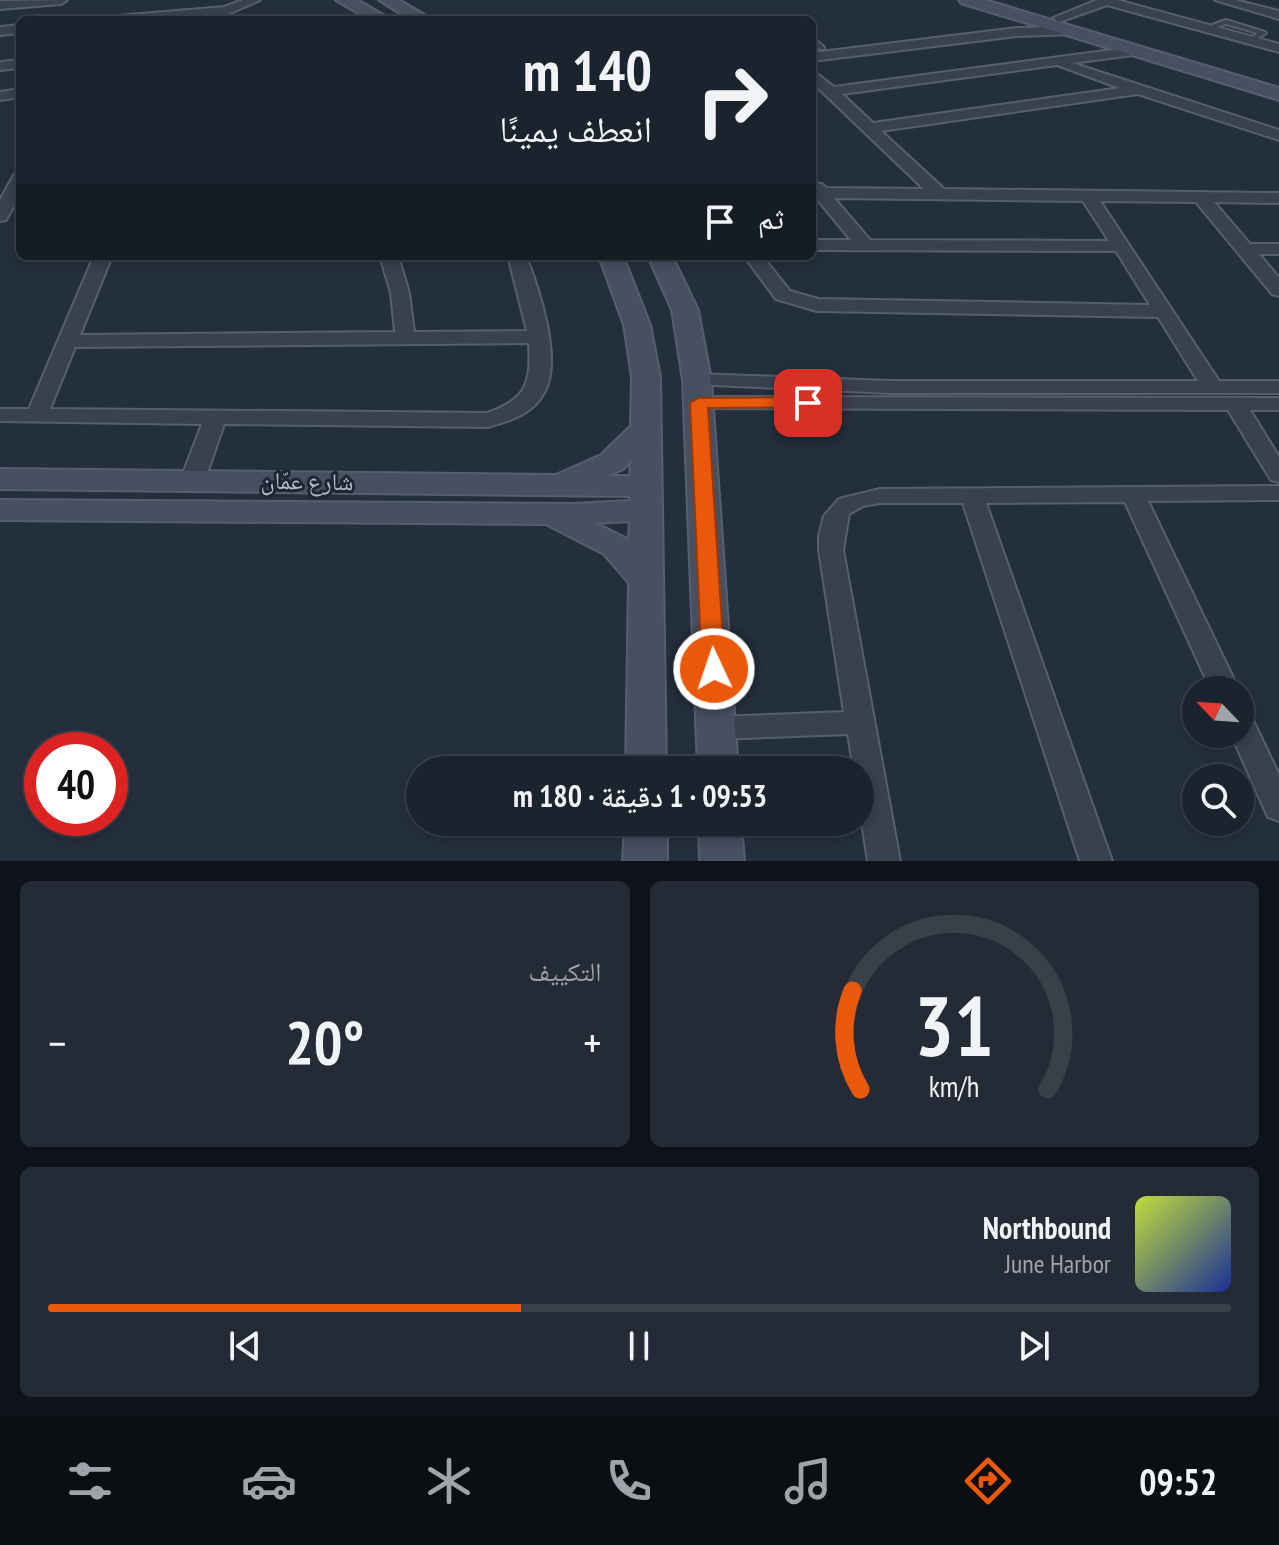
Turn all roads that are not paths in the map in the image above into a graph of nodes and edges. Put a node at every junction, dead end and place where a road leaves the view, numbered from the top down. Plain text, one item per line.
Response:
1 (61, 0) edge
2 (254, 0) edge
3 (344, 0) edge
4 (387, 0) edge
5 (967, 0) edge
6 (1106, 0) edge
7 (1221, 0) edge
8 (0, 5) edge
9 (1001, 12) edge
10 (1279, 15) edge
11 (165, 16) edge
12 (374, 16) edge
13 (417, 16) edge
14 (1064, 24) junction
15 (1017, 32) junction
16 (816, 48) edge
17 (816, 48) edge
18 (1279, 48) edge
19 (1135, 51) junction
20 (1059, 63) junction
21 (816, 77) edge
22 (1279, 83) edge
23 (1137, 90) junction
24 (833, 91) junction
25 (1279, 94) edge
26 (872, 128) junction
27 (1279, 135) edge
28 (16, 186) edge
29 (817, 188) edge
30 (939, 194) junction
31 (1088, 195) junction
32 (1201, 197) junction
33 (1279, 198) edge
34 (0, 216) edge
35 (816, 245) edge
36 (865, 245) junction
37 (1119, 246) junction
38 (1245, 249) junction
39 (1279, 249) edge
40 (101, 260) edge
41 (390, 260) edge
42 (519, 260) edge
43 (613, 260) edge
44 (662, 260) edge
45 (756, 260) edge
46 (1279, 290) edge
47 (1161, 311) junction
48 (405, 336) junction
49 (537, 337) junction
50 (70, 341) junction
51 (1213, 387) junction
52 (1279, 387) edge
53 (698, 392) junction
54 (757, 393) junction
55 (1235, 404) junction
56 (1279, 404) edge
57 (0, 415) edge
58 (37, 415) junction
59 (215, 419) junction
60 (646, 428) junction
61 (1279, 475) edge
62 (0, 479) edge
63 (193, 479) junction
64 (1279, 493) edge
65 (972, 495) junction
66 (1134, 496) junction
67 (630, 499) junction
68 (549, 500) junction
69 (0, 510) edge
70 (646, 581) junction
71 (1218, 676) edge
72 (860, 722) junction
73 (717, 728) junction
74 (1252, 748) edge
75 (646, 756) edge
76 (718, 756) edge
77 (1279, 808) edge
78 (646, 836) edge
79 (721, 836) edge
80 (645, 861) edge
81 (722, 861) edge
82 (884, 861) edge
83 (1096, 861) edge

1 - 8 street
2 - 11 street
3 - 12 street
4 - 13 street
5 - 9 street
6 - 14 street
6 - 18 street
7 - 10 street
9 - 14 street
9 - 15 street
9 - 16 street
14 - 15 street
14 - 19 street
14 - 22 street
15 - 17 street
19 - 20 street
19 - 25 street
20 - 23 street
20 - 24 street
21 - 24 street
23 - 26 street
23 - 27 street
24 - 26 street
26 - 30 street
28 - 34 street
29 - 30 street
29 - 36 street
30 - 31 street
31 - 32 street
31 - 37 street
32 - 33 street
32 - 38 street
35 - 36 street
36 - 37 street
37 - 47 street
38 - 39 street
38 - 46 street
40 - 50 street
41 - 48 street
42 - 49 street
43 - 60 street
44 - 53 street
45 - 47 street
47 - 51 street
48 - 49 street
48 - 50 street
49 - 59 street
50 - 58 street
51 - 52 street
51 - 54 street
53 - 54 street
53 - 73 street
54 - 55 street
55 - 56 street
55 - 61 street
57 - 58 street
58 - 59 street
59 - 63 street
60 - 67 street
60 - 68 street
62 - 63 street, شارع عمّان
63 - 68 street, شارع عمّان
64 - 66 street
65 - 66 street
65 - 72 street
65 - 83 street
66 - 71 street
67 - 68 street, شارع عمّان
67 - 70 street
68 - 69 street, شارع عمّان
68 - 70 street
70 - 75 street
72 - 73 street
72 - 82 street
73 - 76 street
74 - 77 street
78 - 80 street
79 - 81 street

